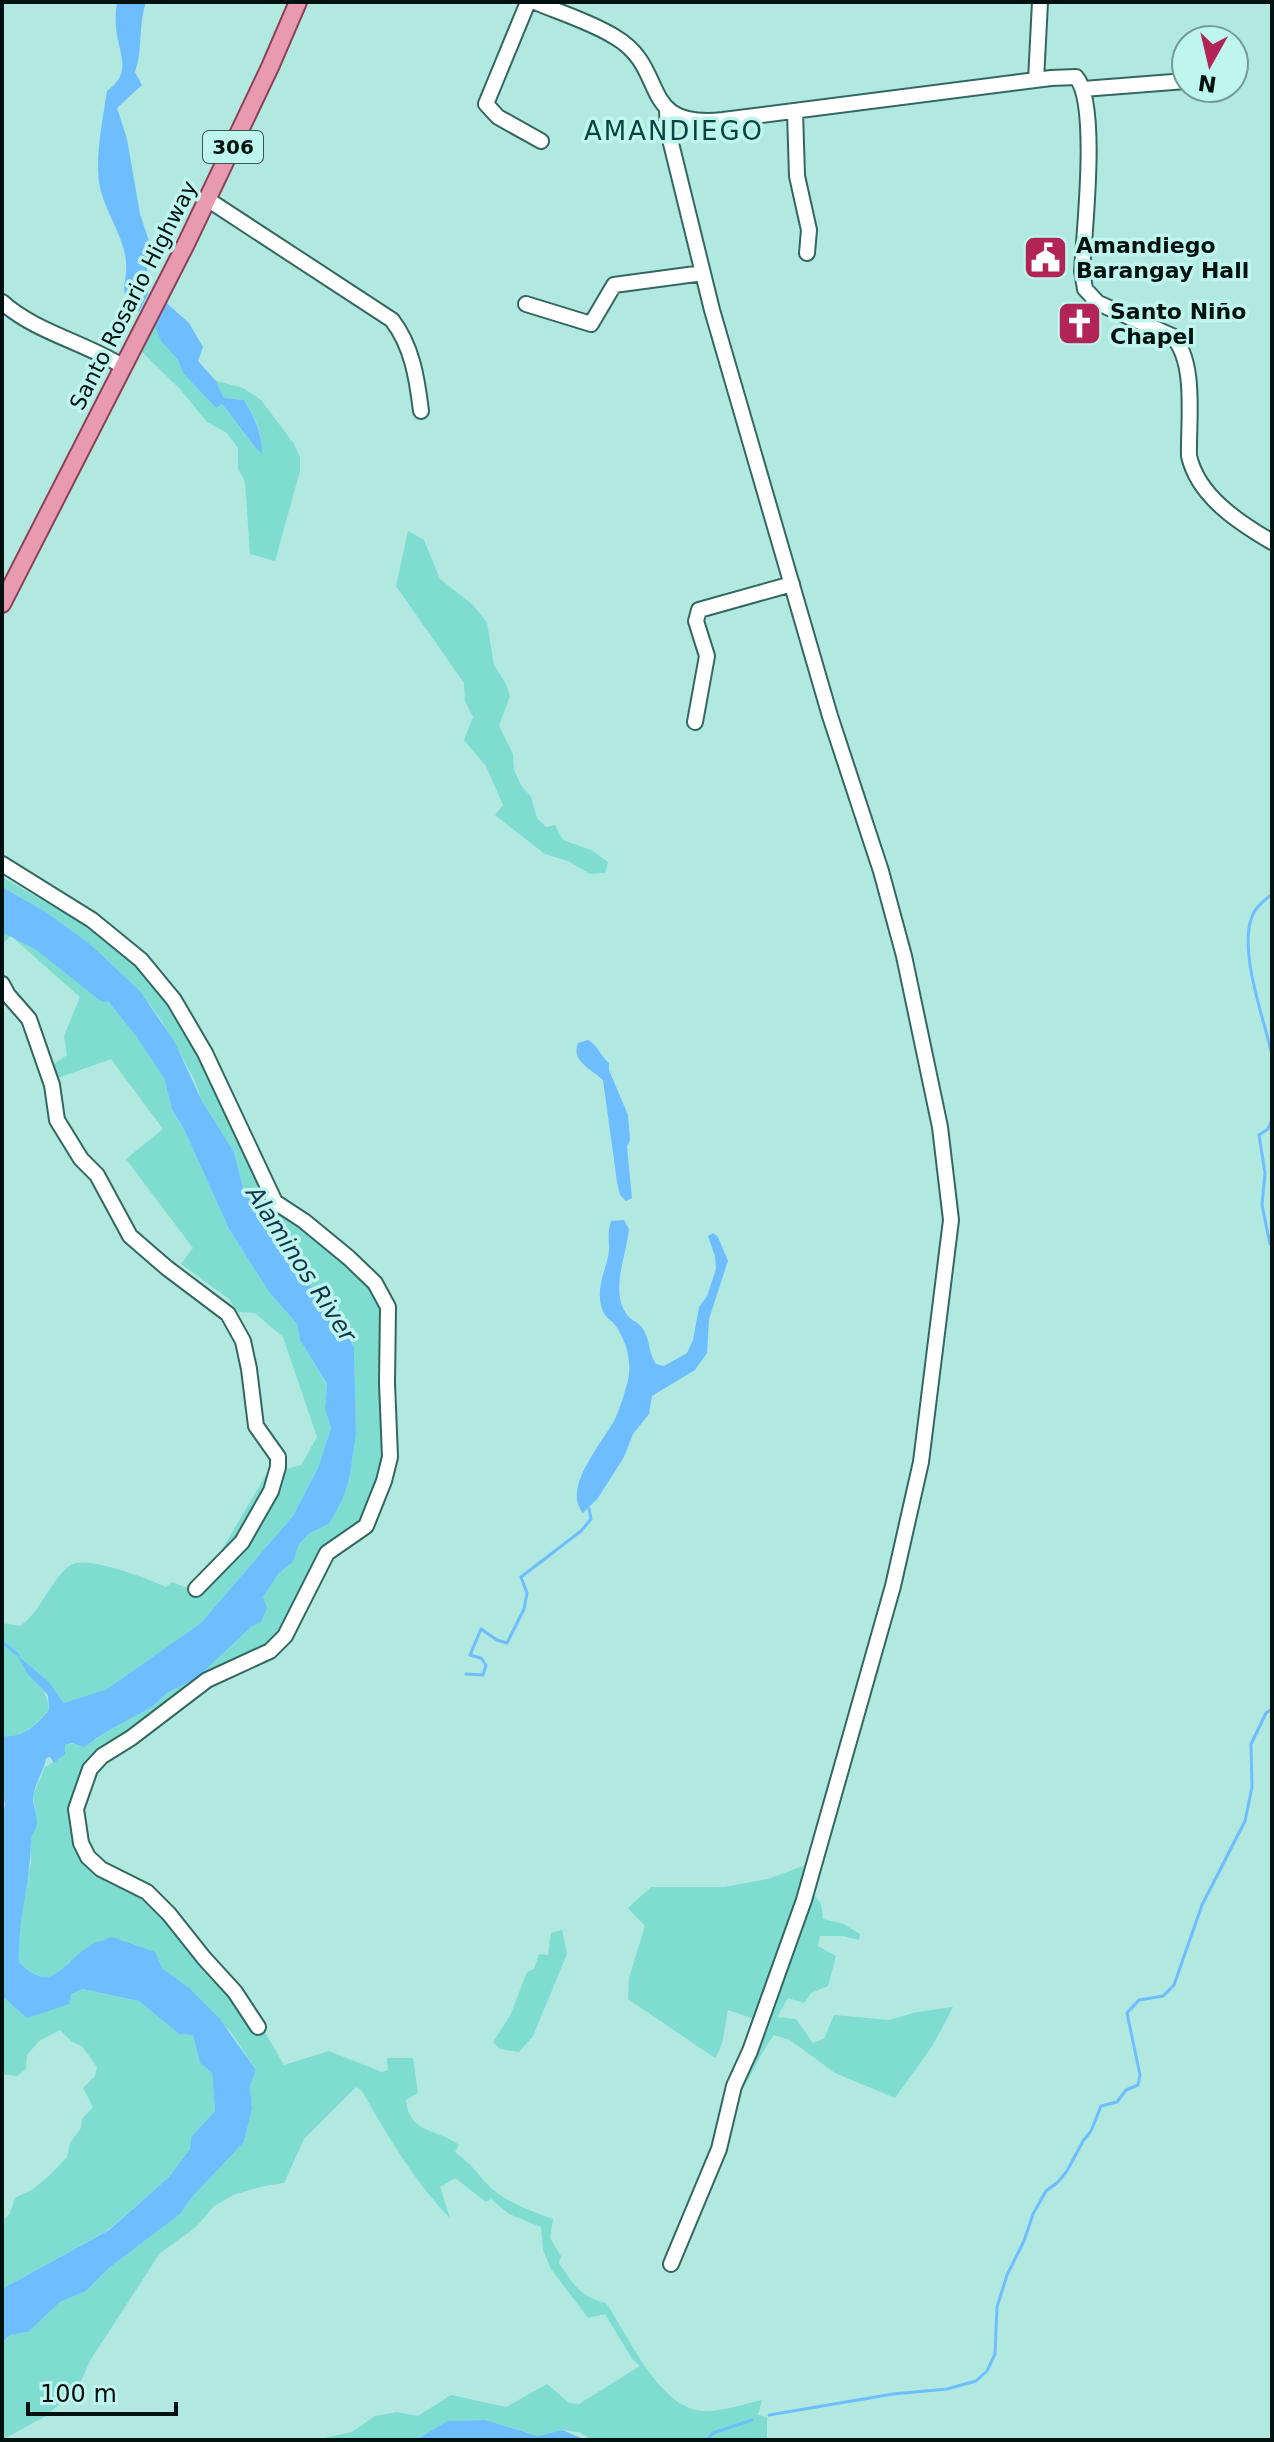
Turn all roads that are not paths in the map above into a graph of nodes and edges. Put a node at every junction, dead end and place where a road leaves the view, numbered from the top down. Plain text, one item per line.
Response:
1 (298, 2) edge
2 (528, 2) edge
3 (535, 2) edge
4 (1040, 2) edge
5 (1036, 80) junction
6 (1170, 82) edge
7 (1083, 89) junction
8 (667, 110) junction
9 (795, 112) junction
10 (541, 141) dead end
11 (207, 199) junction
12 (807, 253) dead end
13 (703, 273) junction
14 (2, 302) edge
15 (526, 304) dead end
16 (122, 366) junction
17 (421, 411) dead end
18 (1272, 542) edge
19 (792, 584) junction
20 (2, 604) edge
21 (695, 722) dead end
22 (2, 864) edge
23 (2, 984) edge
24 (196, 1589) dead end
25 (258, 2027) dead end
26 (671, 2264) dead end

1 - 11 main road, Santo Rosario Highway / 306
2 - 10 street
3 - 8 street
4 - 5 street
5 - 7 street
5 - 9 street
6 - 7 street
7 - 18 street
8 - 9 street
8 - 13 street
9 - 12 street
11 - 16 main road, Santo Rosario Highway / 306
11 - 17 street
13 - 15 street
13 - 19 street
14 - 16 street
16 - 20 main road, Santo Rosario Highway / 306
19 - 21 street
19 - 26 street
22 - 25 street
23 - 24 street

